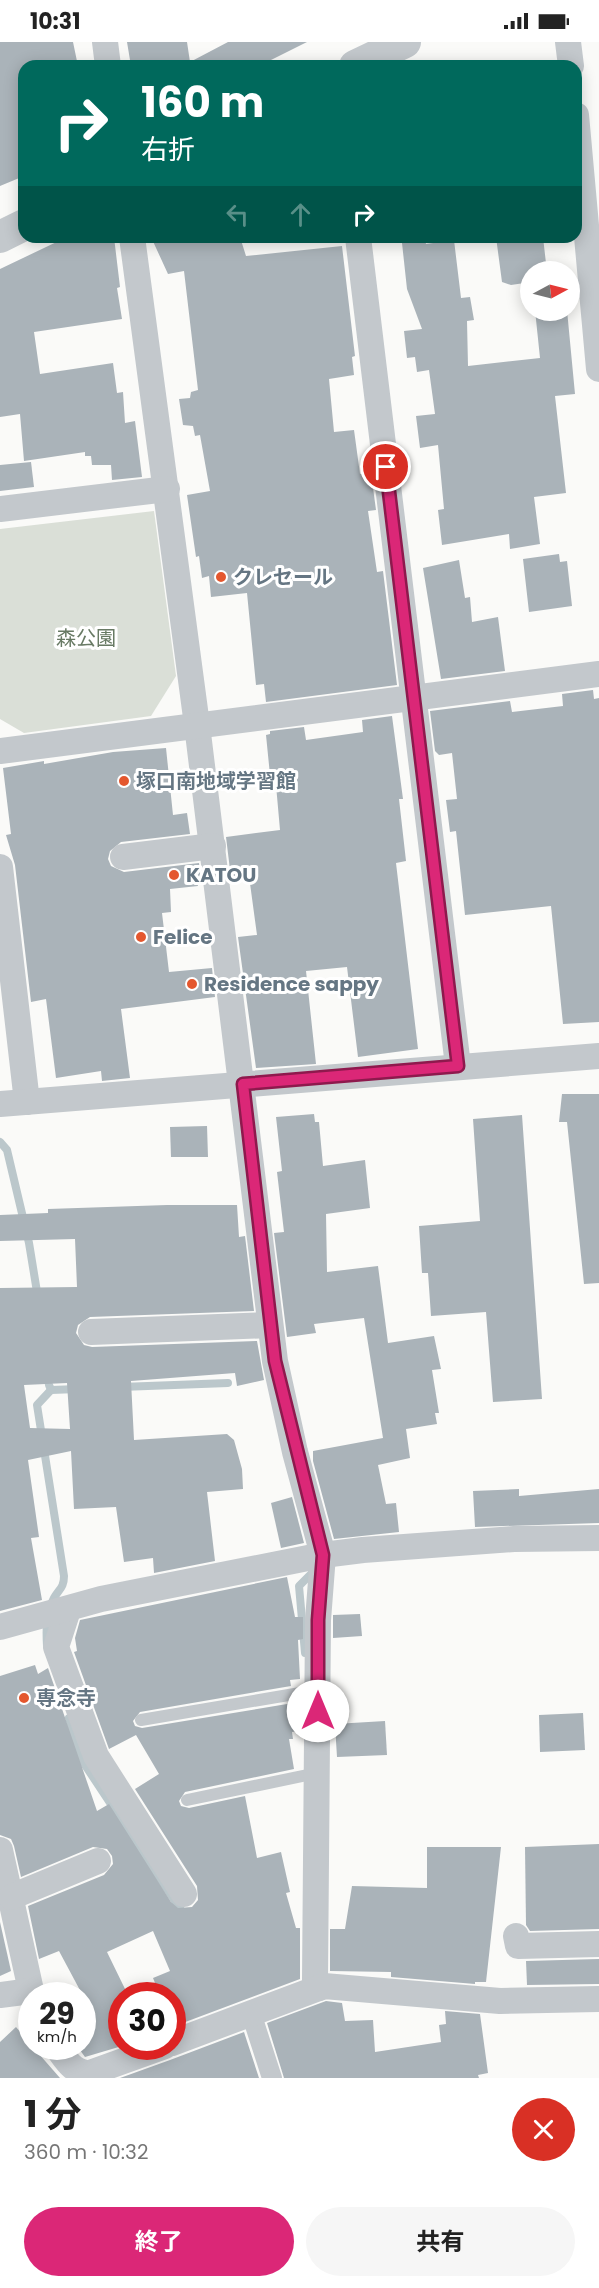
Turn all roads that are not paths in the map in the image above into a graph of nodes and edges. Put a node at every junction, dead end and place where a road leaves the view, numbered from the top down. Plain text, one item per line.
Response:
1 (105, 42) edge
2 (405, 42) edge
3 (568, 42) edge
4 (107, 60) edge
5 (368, 60) edge
6 (570, 60) edge
7 (582, 159) edge
8 (587, 194) edge
9 (18, 228) edge
10 (0, 237) edge
11 (133, 243) edge
12 (359, 243) edge
13 (599, 369) edge
14 (167, 489) junction
15 (0, 509) edge
16 (599, 674) edge
17 (414, 697) junction
18 (197, 725) junction
19 (0, 751) edge
20 (213, 846) junction
21 (123, 857) dead end
22 (0, 867) edge
23 (599, 1056) edge
24 (458, 1066) junction
25 (244, 1098) junction
26 (27, 1102) junction
27 (0, 1104) edge
28 (270, 1325) junction
29 (91, 1332) dead end
30 (599, 1538) edge
31 (323, 1555) junction
32 (68, 1610) junction
33 (0, 1626) edge
34 (310, 1691) junction
35 (141, 1720) dead end
36 (310, 1775) junction
37 (187, 1800) dead end
38 (0, 1850) edge
39 (98, 1861) dead end
40 (184, 1894) dead end
41 (11, 1897) junction
42 (516, 1936) dead end
43 (599, 1944) edge
44 (29, 1982) edge
45 (319, 1988) junction
46 (18, 1994) edge
47 (0, 1995) edge
48 (599, 1999) edge
49 (252, 2016) junction
50 (186, 2038) edge
51 (67, 2060) edge
52 (126, 2060) edge
53 (272, 2078) edge

1 - 4 street
2 - 5 street
3 - 6 street
7 - 8 street
8 - 13 street
9 - 10 street
11 - 14 street
12 - 17 street
14 - 15 street
14 - 18 street
16 - 17 street
17 - 18 street
17 - 24 street
18 - 19 street
18 - 20 street
20 - 21 street
20 - 25 street
22 - 26 street
23 - 24 street
24 - 25 street
25 - 26 street
25 - 28 street
26 - 27 street
28 - 29 street
28 - 31 street
30 - 31 street
31 - 32 street
31 - 34 street
32 - 33 street
32 - 40 street
34 - 35 lane
34 - 36 street
36 - 37 lane
36 - 45 street
38 - 41 street
39 - 41 street
41 - 44 street
42 - 43 street
45 - 48 street
45 - 49 street
46 - 47 street
49 - 50 street
49 - 53 street
51 - 52 street

